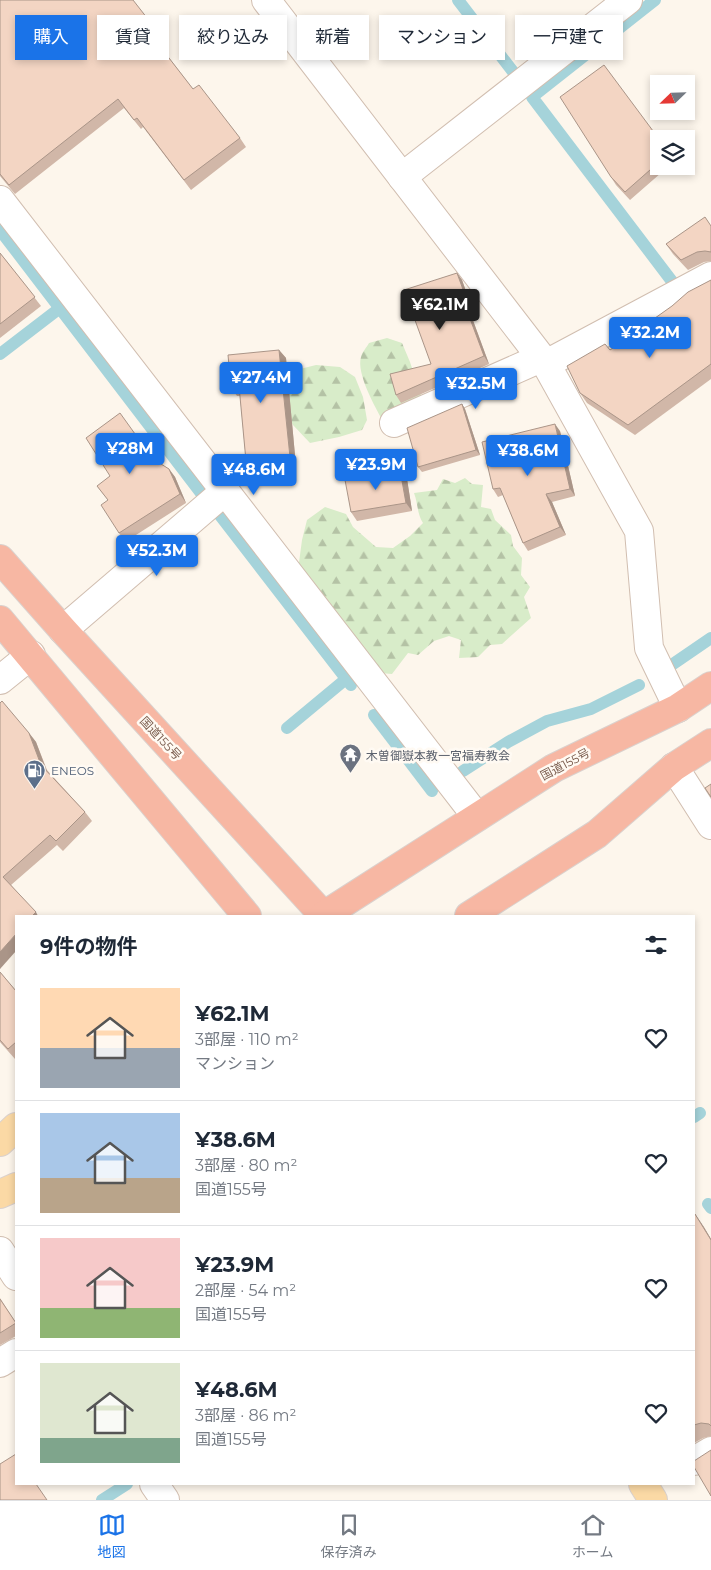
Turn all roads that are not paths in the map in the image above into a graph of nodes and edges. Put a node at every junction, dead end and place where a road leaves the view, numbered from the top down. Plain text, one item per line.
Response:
1 (266, 0) edge
2 (628, 0) edge
3 (402, 177) junction
4 (0, 200) edge
5 (711, 276) edge
6 (543, 361) junction
7 (394, 423) dead end
8 (224, 492) junction
9 (0, 559) edge
10 (0, 620) edge
11 (62, 630) junction
12 (31, 655) junction
13 (0, 680) edge
14 (711, 686) edge
15 (678, 708) junction
16 (711, 743) edge
17 (674, 767) junction
18 (477, 817) junction
19 (711, 825) edge
20 (246, 915) edge
21 (323, 915) edge
22 (326, 915) edge
23 (471, 915) edge
24 (15, 1128) edge
25 (0, 1142) edge
26 (15, 1187) edge
27 (0, 1194) edge
28 (0, 1251) edge
29 (15, 1274) edge
30 (15, 1354) edge
31 (0, 1363) edge
32 (711, 1450) edge
33 (695, 1460) edge
34 (155, 1485) edge
35 (164, 1500) edge

1 - 3 street
2 - 3 street
3 - 6 street
4 - 8 street
5 - 6 street
6 - 7 street
6 - 15 street
8 - 11 street
8 - 18 street
9 - 11 highway, 国道155号
10 - 12 highway
11 - 21 highway, 国道155号
12 - 13 street
12 - 20 highway
14 - 15 highway, 国道155号
15 - 18 highway, 国道155号
16 - 17 highway
17 - 19 street
17 - 23 highway
18 - 22 highway, 国道155号
24 - 25 main road
26 - 27 main road
28 - 29 street
30 - 31 street
32 - 33 street
34 - 35 street

